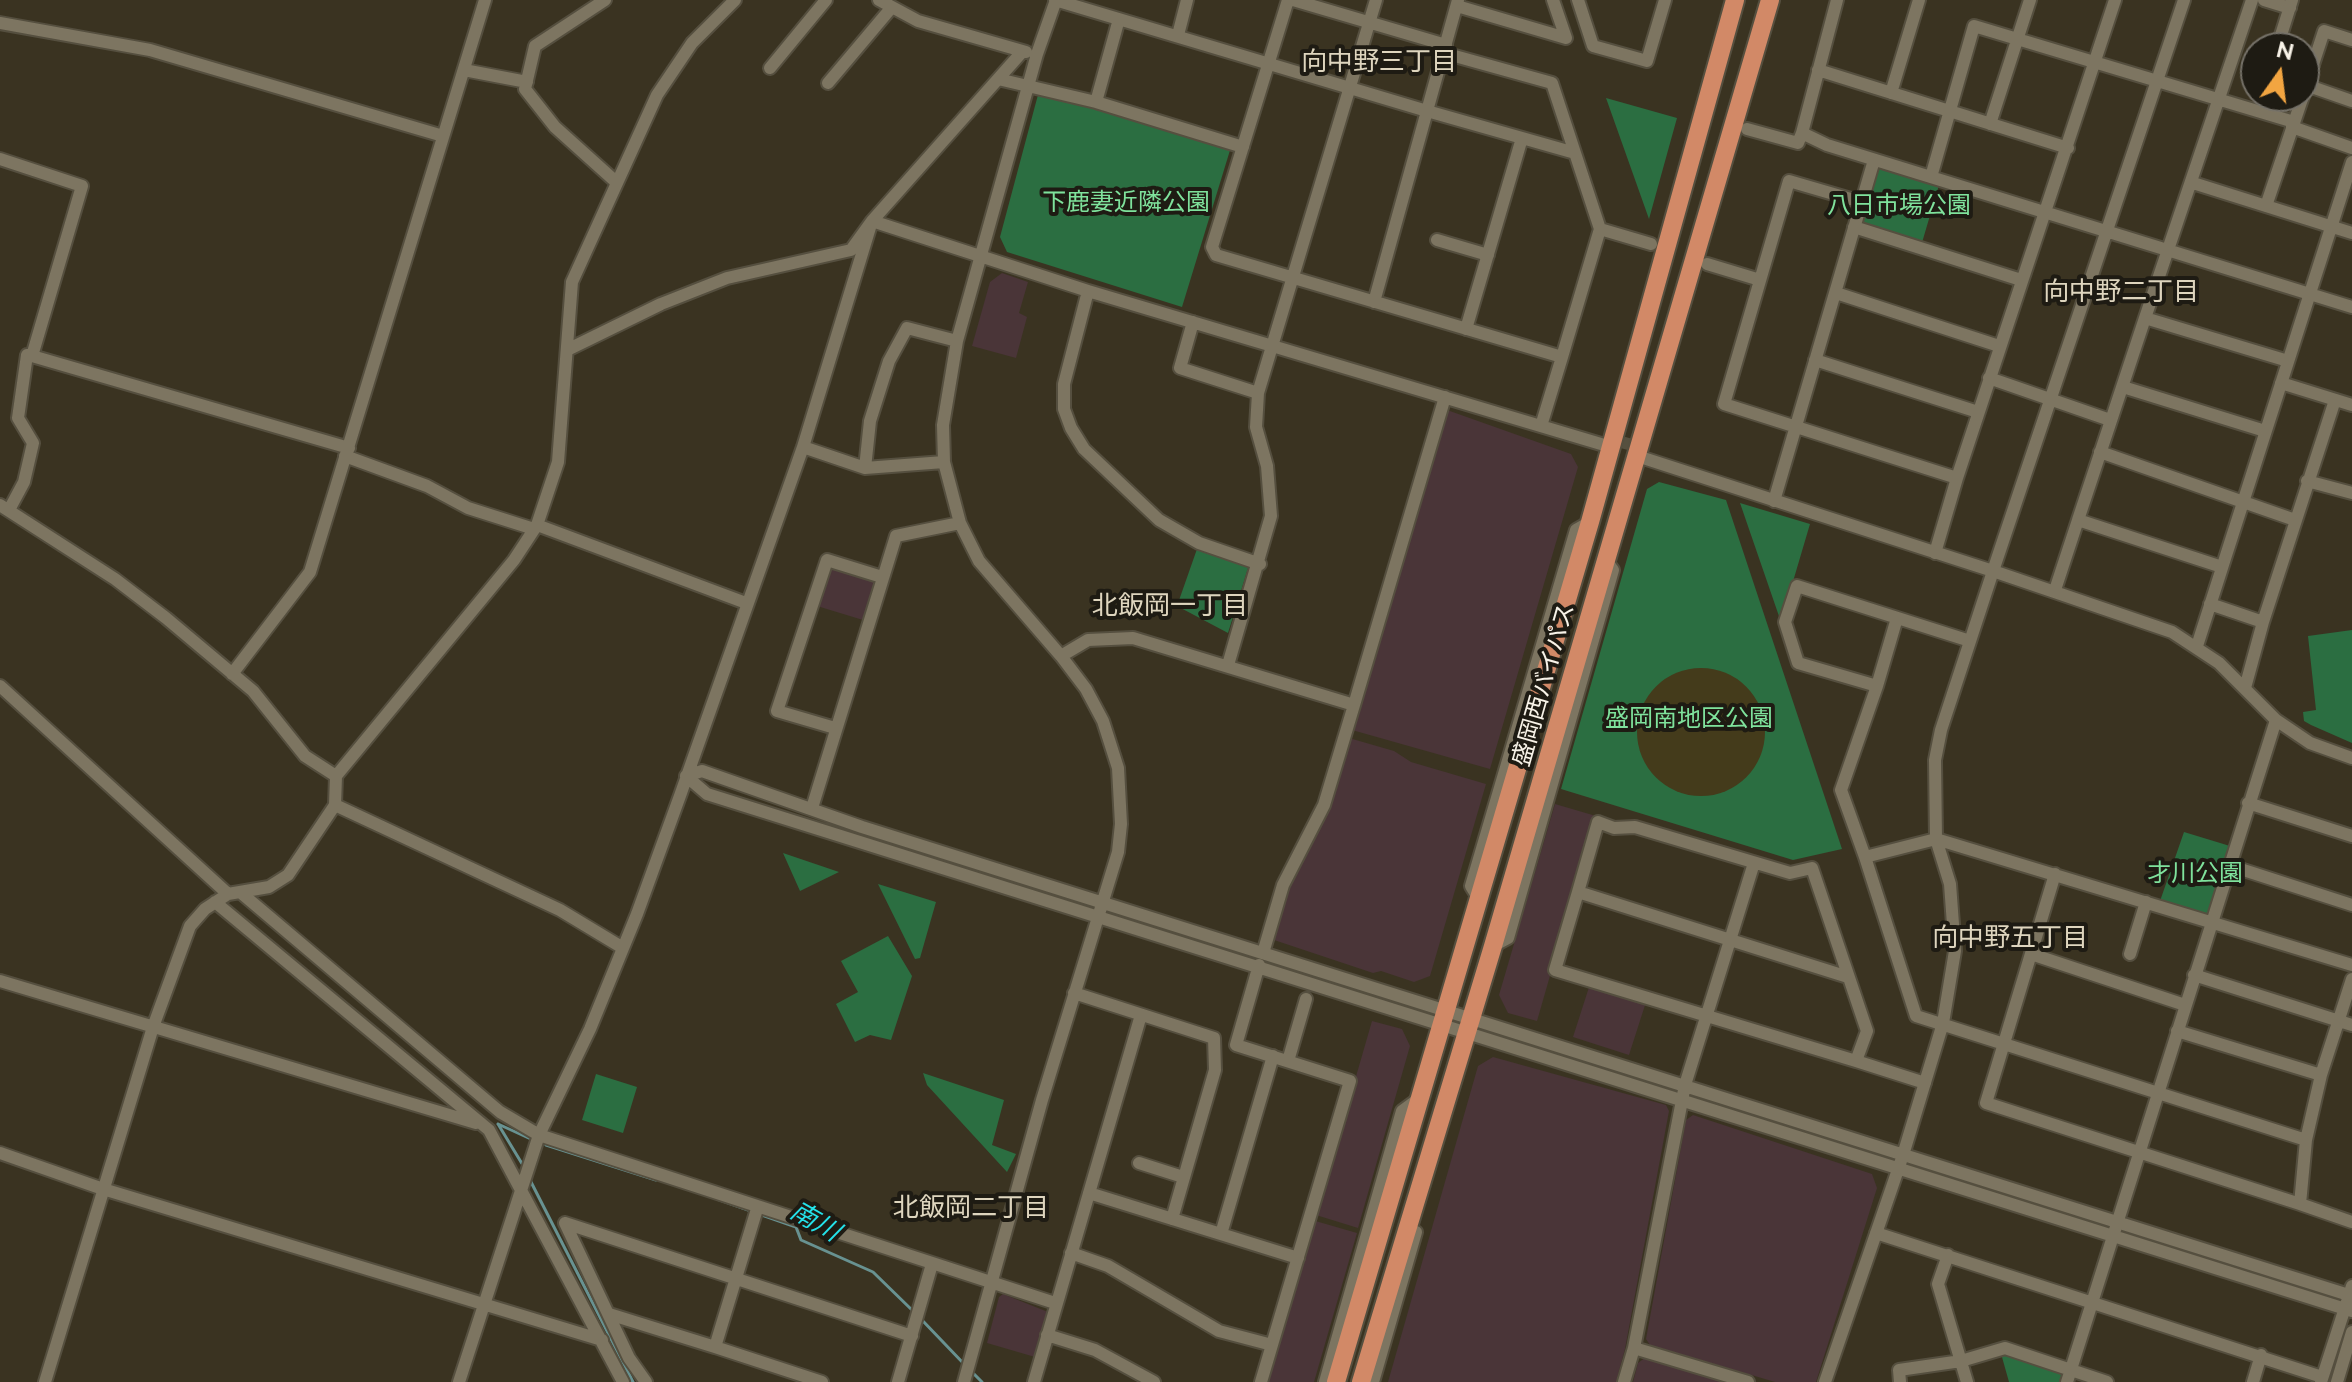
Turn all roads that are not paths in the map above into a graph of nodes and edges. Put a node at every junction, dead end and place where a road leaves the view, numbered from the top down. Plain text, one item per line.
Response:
1 (485, 0) edge
2 (605, 0) edge
3 (735, 0) edge
4 (826, 0) edge
5 (879, 0) edge
6 (1056, 0) edge
7 (1187, 0) edge
8 (1290, 0) edge
9 (1376, 0) edge
10 (1553, 0) edge
11 (1578, 0) edge
12 (1665, 0) edge
13 (1735, 0) edge
14 (1770, 0) edge
15 (1837, 0) edge
16 (1919, 0) edge
17 (2030, 0) edge
18 (2115, 0) edge
19 (2184, 0) edge
20 (2252, 0) edge
21 (2264, 0) edge
22 (1458, 3) edge
23 (2291, 4) edge
24 (892, 7) junction
25 (1119, 19) junction
26 (1369, 22) junction
27 (0, 23) edge
28 (2282, 32) edge
29 (1178, 35) junction
30 (2018, 39) junction
31 (2352, 40) edge
32 (2320, 43) edge
33 (1445, 49) junction
34 (1022, 52) junction
35 (1037, 54) junction
36 (2096, 61) junction
37 (1268, 64) junction
38 (770, 68) dead end
39 (464, 70) junction
40 (1818, 70) junction
41 (998, 79) junction
42 (2158, 79) junction
43 (527, 82) junction
44 (828, 83) dead end
45 (1029, 85) junction
46 (1351, 88) junction
47 (1891, 93) junction
48 (2320, 94) edge
49 (2221, 98) junction
50 (2352, 101) edge
51 (1096, 102) junction
52 (2240, 104) edge
53 (1427, 111) junction
54 (1950, 111) junction
55 (2263, 112) edge
56 (2297, 112) edge
57 (1990, 124) junction
58 (2293, 124) junction
59 (1747, 129) dead end
60 (1802, 133) junction
61 (443, 136) junction
62 (1522, 138) junction
63 (1243, 147) junction
64 (2068, 148) junction
65 (2352, 148) edge
66 (1575, 153) junction
67 (0, 159) edge
68 (1874, 160) junction
69 (2352, 162) edge
70 (1931, 177) junction
71 (615, 181) junction
72 (2193, 183) junction
73 (1861, 202) junction
74 (2266, 206) junction
75 (2044, 211) junction
76 (872, 221) junction
77 (2331, 226) junction
78 (1854, 227) junction
79 (1600, 229) junction
80 (2108, 232) junction
81 (2352, 233) edge
82 (1437, 240) dead end
83 (1651, 244) dead end
84 (2167, 250) junction
85 (980, 255) junction
86 (1488, 255) junction
87 (1707, 264) dead end
88 (1293, 278) junction
89 (1760, 280) junction
90 (2021, 280) junction
91 (1088, 291) junction
92 (1836, 293) junction
93 (2309, 294) junction
94 (1374, 302) junction
95 (2352, 307) edge
96 (2145, 318) junction
97 (1193, 322) junction
98 (1466, 329) junction
99 (957, 341) junction
100 (1271, 344) junction
101 (1999, 346) junction
102 (567, 350) junction
103 (32, 356) junction
104 (1562, 357) junction
105 (1815, 360) junction
106 (2288, 361) junction
107 (1989, 378) junction
108 (2281, 383) junction
109 (2123, 387) junction
110 (1258, 393) junction
111 (1445, 397) junction
112 (2049, 399) junction
113 (2335, 400) junction
114 (2352, 405) edge
115 (1978, 412) junction
116 (2110, 420) junction
117 (1541, 426) junction
118 (1794, 426) junction
119 (2265, 431) junction
120 (803, 447) junction
121 (1611, 447) junction
122 (347, 452) junction
123 (2100, 452) junction
124 (1634, 455) junction
125 (944, 462) junction
126 (865, 468) junction
127 (1957, 478) junction
128 (2307, 481) junction
129 (2352, 493) edge
130 (2243, 500) junction
131 (1774, 501) junction
132 (4, 508) edge
133 (2078, 520) junction
134 (2295, 520) junction
135 (960, 523) junction
136 (536, 527) junction
137 (1935, 553) junction
138 (1260, 564) junction
139 (2222, 567) junction
140 (1993, 571) junction
141 (882, 577) junction
142 (2055, 590) junction
143 (746, 603) junction
144 (2210, 604) junction
145 (1897, 618) junction
146 (2263, 622) junction
147 (1970, 641) junction
148 (2197, 646) junction
149 (1061, 656) junction
150 (1228, 665) junction
151 (232, 674) junction
152 (0, 686) edge
153 (1877, 686) junction
154 (2245, 688) junction
155 (1354, 705) junction
156 (2276, 720) junction
157 (835, 728) junction
158 (2352, 758) edge
159 (336, 776) junction
160 (686, 776) junction
161 (2248, 803) junction
162 (335, 805) junction
163 (812, 808) junction
164 (2352, 836) edge
165 (1936, 839) junction
166 (1865, 857) junction
167 (1754, 863) junction
168 (2228, 865) junction
169 (2055, 874) junction
170 (1578, 892) junction
171 (234, 893) junction
172 (1102, 901) junction
173 (215, 902) junction
174 (2146, 902) junction
175 (2352, 905) edge
176 (1098, 916) junction
177 (2211, 921) junction
178 (1728, 940) junction
179 (623, 948) junction
180 (2031, 954) junction
181 (2130, 954) dead end
182 (1261, 959) junction
183 (2352, 965) edge
184 (2194, 975) junction
185 (1848, 977) junction
186 (2352, 979) edge
187 (0, 981) edge
188 (1074, 993) junction
189 (1306, 999) dead end
190 (2185, 1005) junction
191 (1141, 1015) junction
192 (1705, 1016) junction
193 (1445, 1018) junction
194 (2337, 1020) junction
195 (1943, 1023) junction
196 (2352, 1025) edge
197 (1468, 1026) junction
198 (153, 1027) junction
199 (2177, 1031) junction
200 (2004, 1044) junction
201 (1273, 1056) junction
202 (1288, 1061) junction
203 (1856, 1061) junction
204 (2321, 1075) junction
205 (1925, 1083) junction
206 (1685, 1085) junction
207 (2157, 1093) junction
208 (1682, 1099) junction
209 (1417, 1100) junction
210 (483, 1125) junction
211 (539, 1135) junction
212 (2306, 1140) junction
213 (1430, 1144) junction
214 (0, 1153) edge
215 (2139, 1153) junction
216 (1903, 1155) junction
217 (1139, 1163) dead end
218 (1897, 1170) junction
219 (1183, 1177) junction
220 (522, 1188) junction
221 (103, 1189) junction
222 (1089, 1193) junction
223 (2300, 1204) junction
224 (757, 1209) junction
225 (1172, 1219) junction
226 (2117, 1222) junction
227 (2352, 1222) edge
228 (1876, 1233) junction
229 (1221, 1234) junction
230 (2113, 1236) junction
231 (1071, 1253) junction
232 (1948, 1255) junction
233 (1298, 1258) junction
234 (932, 1264) junction
235 (735, 1278) junction
236 (992, 1284) junction
237 (2351, 1292) edge
238 (2092, 1301) junction
239 (1055, 1303) junction
240 (484, 1305) junction
241 (2348, 1310) edge
242 (609, 1314) junction
243 (2352, 1332) edge
244 (1047, 1335) junction
245 (912, 1336) junction
246 (602, 1340) junction
247 (1272, 1345) junction
248 (715, 1347) junction
249 (1634, 1348) junction
250 (2261, 1355) junction
251 (1961, 1361) junction
252 (2068, 1376) edge
253 (2322, 1379) edge
254 (45, 1382) edge
255 (459, 1382) edge
256 (623, 1382) edge
257 (646, 1382) edge
258 (822, 1382) edge
259 (898, 1382) edge
260 (964, 1382) edge
261 (1034, 1382) edge
262 (1154, 1382) edge
263 (1261, 1382) edge
264 (1325, 1382) edge
265 (1336, 1382) edge
266 (1361, 1382) edge
267 (1373, 1382) edge
268 (1624, 1382) edge
269 (1748, 1382) edge
270 (1825, 1382) edge
271 (1900, 1382) edge
272 (1967, 1382) edge
273 (2107, 1382) edge
274 (2253, 1382) edge
275 (2337, 1382) edge

1 - 39 street
2 - 43 street
3 - 71 street
4 - 38 street
5 - 24 street
6 - 25 street
6 - 35 street
7 - 29 street
8 - 26 street
8 - 37 street
9 - 26 street
10 - 22 street
11 - 12 street
13 - 121 highway, 盛岡西バイパス
14 - 124 highway, 盛岡西バイパス
15 - 40 street
16 - 47 street
17 - 30 street
18 - 36 street
19 - 42 street
20 - 49 street
21 - 23 street
22 - 33 street
23 - 28 street
24 - 34 street
24 - 44 street
25 - 29 street
25 - 51 street
26 - 33 street
26 - 46 street
27 - 61 street
29 - 37 street
30 - 36 street
30 - 54 street
30 - 57 street
31 - 32 street
33 - 53 street
33 - 66 street
34 - 35 street
34 - 41 street
35 - 45 street
36 - 42 street
36 - 64 street
37 - 46 street
37 - 63 street
39 - 43 street
39 - 61 street
40 - 47 street
40 - 60 street
41 - 45 street
41 - 76 street
42 - 49 street
42 - 80 street
43 - 71 street
45 - 51 street
45 - 85 street
46 - 53 street
46 - 88 street
47 - 54 street
48 - 50 street
49 - 52 street
49 - 72 street
51 - 63 street
53 - 62 street
53 - 94 street
54 - 57 street
54 - 70 street
55 - 58 street
56 - 58 street
57 - 64 street
58 - 65 street
58 - 74 street
59 - 60 street
60 - 68 street
61 - 122 street
62 - 66 street
62 - 86 street
63 - 88 street
64 - 75 street
66 - 79 street
67 - 103 street
68 - 70 street
68 - 73 street
69 - 77 street
70 - 75 street
71 - 102 street
72 - 74 street
72 - 84 street
73 - 78 street
73 - 89 street
74 - 77 street
75 - 80 street
75 - 90 street
76 - 85 street
76 - 102 street
76 - 120 street
77 - 81 street
77 - 93 street
78 - 90 street
78 - 92 street
79 - 83 street
79 - 104 street
80 - 84 street
80 - 112 street
82 - 86 street
84 - 93 street
84 - 96 street
85 - 91 street
85 - 99 street
86 - 98 street
87 - 89 street
88 - 94 street
88 - 100 street
89 - 118 street
90 - 101 street
91 - 97 street
91 - 138 street
92 - 101 street
92 - 105 street
93 - 95 street
93 - 106 street
94 - 98 street
96 - 106 street
96 - 109 street
97 - 100 street
97 - 110 street
98 - 104 street
99 - 125 street
99 - 126 street
100 - 110 street
100 - 111 street
101 - 107 street
102 - 136 street
103 - 122 street
103 - 132 street
104 - 117 street
105 - 115 street
105 - 118 street
106 - 108 street
107 - 112 street
107 - 115 street
108 - 113 street
108 - 119 street
109 - 116 street
109 - 119 street
110 - 138 street
111 - 117 street
111 - 155 street
112 - 116 street
112 - 140 street
113 - 114 street
113 - 128 street
115 - 127 street
116 - 123 street
117 - 121 street
118 - 127 street
118 - 131 street
119 - 130 street
120 - 126 street
120 - 143 street
121 - 193 highway, 盛岡西バイパス
122 - 136 street
122 - 151 street
123 - 130 street
123 - 133 street
124 - 131 street
124 - 197 highway, 盛岡西バイパス
125 - 126 street
125 - 135 street
127 - 137 street
128 - 129 street
128 - 134 street
130 - 134 street
130 - 139 street
131 - 137 street
132 - 151 street
133 - 139 street
133 - 142 street
134 - 146 street
135 - 141 street
135 - 149 street
136 - 143 street
136 - 159 street
137 - 140 street
138 - 150 street
139 - 144 street
140 - 142 street
140 - 147 street
141 - 157 street
141 - 157 street
142 - 148 street
143 - 160 street
144 - 146 street
144 - 148 street
145 - 147 street
145 - 153 street
145 - 153 street
146 - 154 street
147 - 165 street
148 - 154 street
149 - 150 street
149 - 172 street
150 - 155 street
151 - 159 street
152 - 171 street
153 - 166 street
154 - 156 street
155 - 182 street
156 - 158 street
156 - 161 street
157 - 163 street
159 - 162 street
160 - 163 street
160 - 176 street
160 - 179 street
161 - 164 street
161 - 168 street
162 - 171 street
162 - 179 street
163 - 172 street
165 - 166 street
165 - 169 street
165 - 195 street
166 - 195 street
167 - 170 street
167 - 178 street
167 - 185 street
168 - 175 street
168 - 177 street
169 - 174 street
169 - 180 street
170 - 178 street
170 - 192 street
171 - 173 street
171 - 211 street
172 - 176 street
172 - 182 street
173 - 198 street
173 - 210 street
174 - 177 street
174 - 181 street
176 - 182 street
176 - 188 street
177 - 183 street
177 - 184 street
178 - 185 street
178 - 192 street
179 - 211 street
180 - 190 street
180 - 200 street
182 - 193 street
182 - 193 street
182 - 201 street
184 - 190 street
184 - 194 street
185 - 203 street
186 - 194 street
187 - 198 street
188 - 191 street
188 - 236 street
189 - 202 street
190 - 199 street
191 - 219 street
191 - 222 street
192 - 203 street
192 - 206 street
193 - 197 street
193 - 197 street
193 - 209 highway, 盛岡西バイパス
194 - 196 street
194 - 204 street
195 - 200 street
195 - 205 street
197 - 206 street
197 - 208 street
197 - 213 highway, 盛岡西バイパス
198 - 210 street
198 - 221 street
199 - 204 street
199 - 207 street
200 - 207 street
200 - 215 street
201 - 202 street
201 - 229 street
202 - 233 street
203 - 205 street
204 - 212 street
205 - 216 street
206 - 208 street
206 - 216 street
207 - 212 street
207 - 215 street
208 - 218 street
208 - 249 street
209 - 264 street
209 - 265 highway, 盛岡西バイパス
210 - 220 street
211 - 220 street
211 - 224 street
212 - 223 street
213 - 266 highway, 盛岡西バイパス
213 - 267 street
214 - 221 street
215 - 223 street
215 - 226 street
216 - 218 street
216 - 226 street
217 - 219 street
218 - 228 street
218 - 230 street
219 - 225 street
220 - 240 street
220 - 246 street
221 - 240 street
221 - 254 street
222 - 225 street
222 - 231 street
223 - 227 street
224 - 234 street
224 - 235 street
225 - 229 street
226 - 230 street
226 - 237 street
228 - 232 street
228 - 270 street
229 - 233 street
230 - 238 street
230 - 241 street
231 - 239 street
231 - 247 street
232 - 238 street
232 - 251 street
233 - 247 street
234 - 236 street
234 - 245 street
235 - 242 street
235 - 245 street
235 - 248 street
236 - 239 street
236 - 260 street
237 - 241 street
238 - 250 street
238 - 252 street
239 - 244 street
240 - 246 street
240 - 255 street
241 - 253 street
242 - 248 street
242 - 257 street
243 - 275 street
244 - 261 street
244 - 262 street
245 - 259 street
246 - 256 street
247 - 263 street
248 - 258 street
249 - 268 street
249 - 269 street
250 - 253 street
250 - 274 street
251 - 252 street
251 - 271 street
251 - 272 street
252 - 273 street

